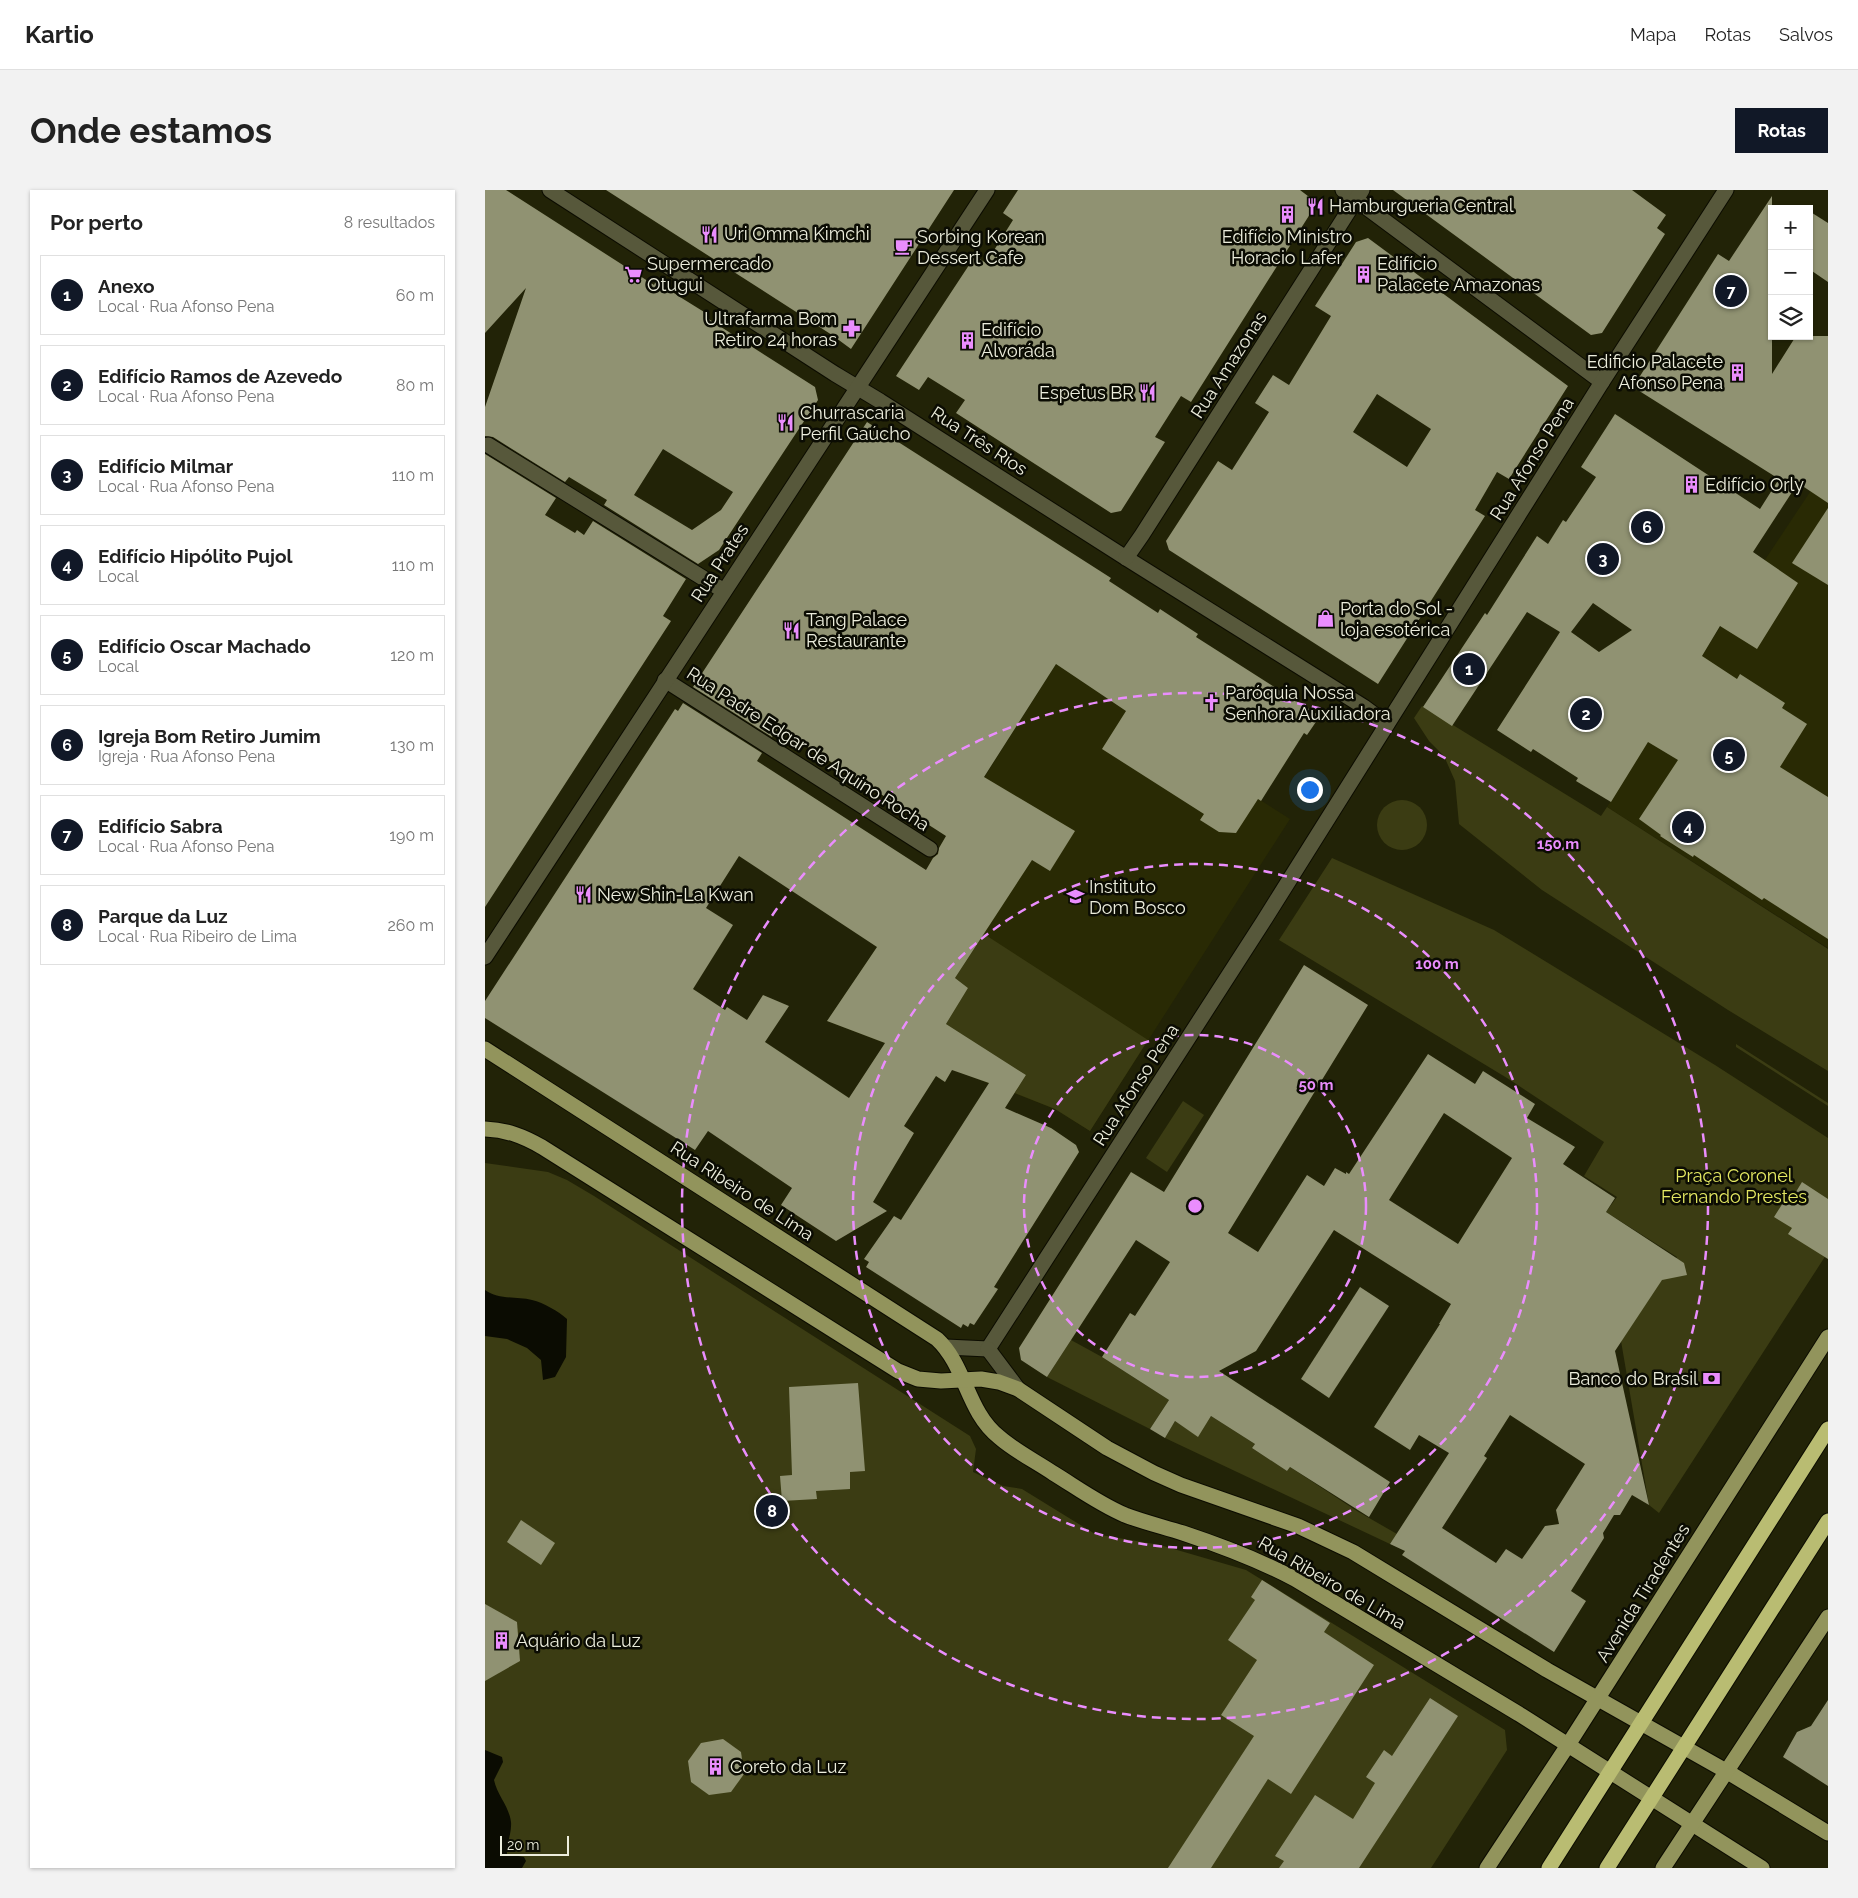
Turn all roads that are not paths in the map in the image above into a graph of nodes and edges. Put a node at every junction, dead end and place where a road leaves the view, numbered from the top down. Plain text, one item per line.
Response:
1 (551, 190) edge
2 (987, 190) edge
3 (1343, 190) edge
4 (1726, 190) edge
5 (1359, 195) edge
6 (1602, 382) junction
7 (857, 387) junction
8 (488, 445) dead end
9 (1125, 558) junction
10 (724, 591) junction
11 (665, 680) junction
12 (1387, 724) junction
13 (930, 849) dead end
14 (485, 957) edge
15 (485, 1049) edge
16 (485, 1129) edge
17 (1828, 1337) edge
18 (945, 1347) junction
19 (988, 1349) junction
20 (963, 1379) junction
21 (1018, 1389) junction
22 (1828, 1429) edge
23 (1828, 1521) edge
24 (1828, 1617) edge
25 (1597, 1699) junction
26 (1640, 1723) junction
27 (1568, 1745) junction
28 (1683, 1746) junction
29 (1726, 1771) junction
30 (1609, 1772) junction
31 (1651, 1798) junction
32 (1692, 1824) junction
33 (1828, 1833) edge
34 (1487, 1868) edge
35 (1549, 1868) edge
36 (1607, 1868) edge
37 (1663, 1868) edge
38 (1763, 1868) edge

1 - 7 street, Rua Três Rios
2 - 7 street, Rua Prates
3 - 5 street
4 - 6 street, Rua Afonso Pena
5 - 6 street
5 - 9 street, Rua Amazonas
6 - 12 street, Rua Afonso Pena
7 - 9 street, Rua Três Rios
7 - 10 street, Rua Prates
8 - 10 street
9 - 12 street, Rua Três Rios
10 - 11 street, Rua Prates
11 - 13 street, Rua Padre Edgar de Aquino Rocha
11 - 14 street, Rua Prates
12 - 19 street, Rua Afonso Pena
15 - 18 main road, Rua Ribeiro de Lima
16 - 20 main road, Rua Ribeiro de Lima
17 - 25 main road, Avenida Tiradentes
18 - 19 street
18 - 20 main road, Rua Ribeiro de Lima
19 - 21 street
20 - 21 main road, Rua Ribeiro de Lima
20 - 27 main road, Rua Ribeiro de Lima
21 - 25 main road, Rua Ribeiro de Lima
22 - 26 highway
23 - 28 highway
24 - 29 main road
25 - 26 main road, Rua Ribeiro de Lima
25 - 27 main road, Avenida Tiradentes
26 - 28 main road, Rua Ribeiro de Lima
26 - 30 highway
27 - 30 main road, Rua Ribeiro de Lima
27 - 34 main road, Avenida Tiradentes
28 - 29 main road, Rua Ribeiro de Lima
28 - 31 highway
29 - 32 main road
29 - 33 main road, Rua Ribeiro de Lima
30 - 31 main road, Rua Ribeiro de Lima
30 - 35 highway
31 - 32 main road, Rua Ribeiro de Lima
31 - 36 highway
32 - 37 main road
32 - 38 main road, Rua Ribeiro de Lima

